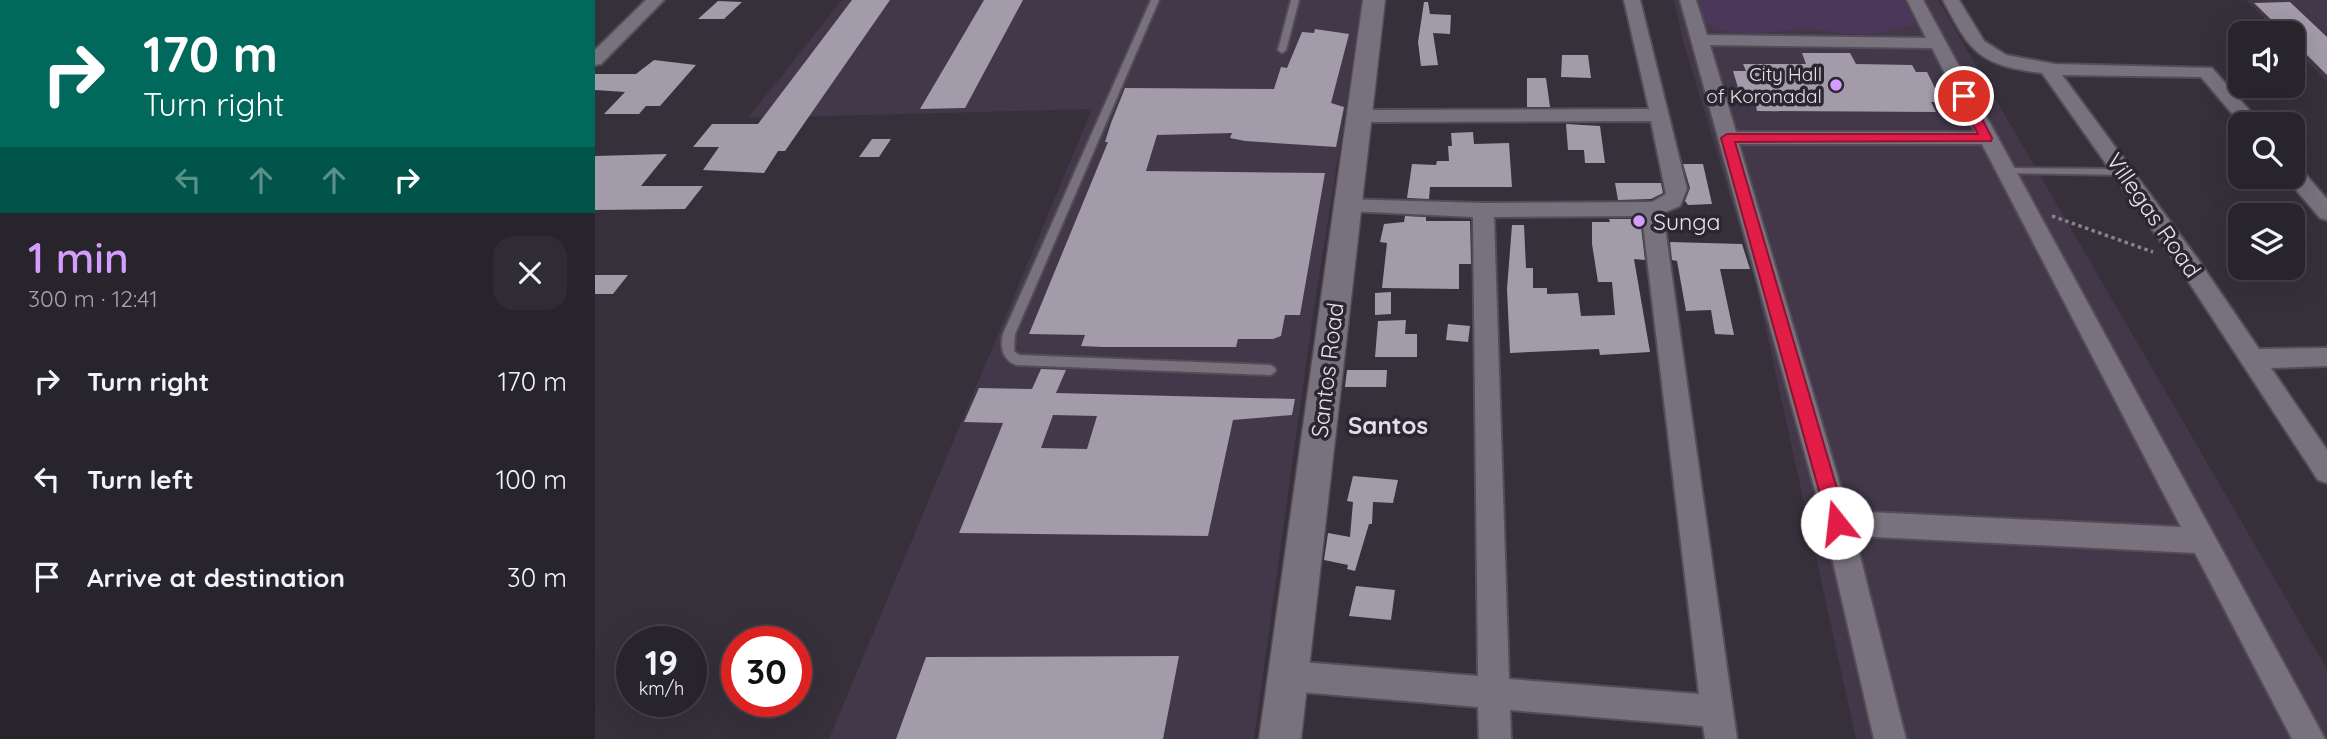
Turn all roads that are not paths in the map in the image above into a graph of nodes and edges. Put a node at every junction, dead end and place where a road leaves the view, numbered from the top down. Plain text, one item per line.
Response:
1 (656, 0) edge
2 (1155, 0) edge
3 (1295, 0) edge
4 (1374, 0) edge
5 (1632, 0) edge
6 (1688, 0) edge
7 (1915, 0) edge
8 (1951, 0) edge
9 (1699, 40) junction
10 (1936, 43) junction
11 (1282, 50) dead end
12 (595, 60) edge
13 (2048, 68) junction
14 (2241, 112) edge
15 (1660, 115) junction
16 (1359, 116) junction
17 (1727, 138) junction
18 (1986, 138) junction
19 (2005, 171) junction
20 (2125, 172) junction
21 (2305, 187) edge
22 (1347, 204) junction
23 (1652, 209) junction
24 (1483, 210) junction
25 (2327, 213) edge
26 (2327, 357) edge
27 (2251, 359) junction
28 (1270, 370) dead end
29 (2327, 472) edge
30 (1837, 523) junction
31 (2202, 541) junction
32 (1288, 676) junction
33 (1492, 691) junction
34 (1718, 725) edge
35 (1280, 739) edge
36 (1495, 739) edge
37 (1890, 739) edge
38 (2309, 739) edge

1 - 12 street
2 - 28 lane
3 - 11 lane
4 - 16 street, Santos Road
5 - 15 street
6 - 9 street
7 - 10 street
8 - 13 street
9 - 10 street
9 - 17 street
10 - 18 street
13 - 14 street
13 - 20 street, Villegas Road
15 - 16 street
15 - 23 street
16 - 22 street, Santos Road
17 - 18 street
17 - 30 street
18 - 19 street
19 - 20 lane
19 - 31 street
20 - 27 street, Villegas Road
21 - 25 street
22 - 24 street
22 - 32 street, Santos Road
23 - 24 street
23 - 34 street
24 - 33 street
26 - 27 street
27 - 29 street, Villegas Road
30 - 31 street
30 - 37 street
31 - 38 street
32 - 33 street
32 - 35 street, Santos Road
33 - 34 street
33 - 36 street

